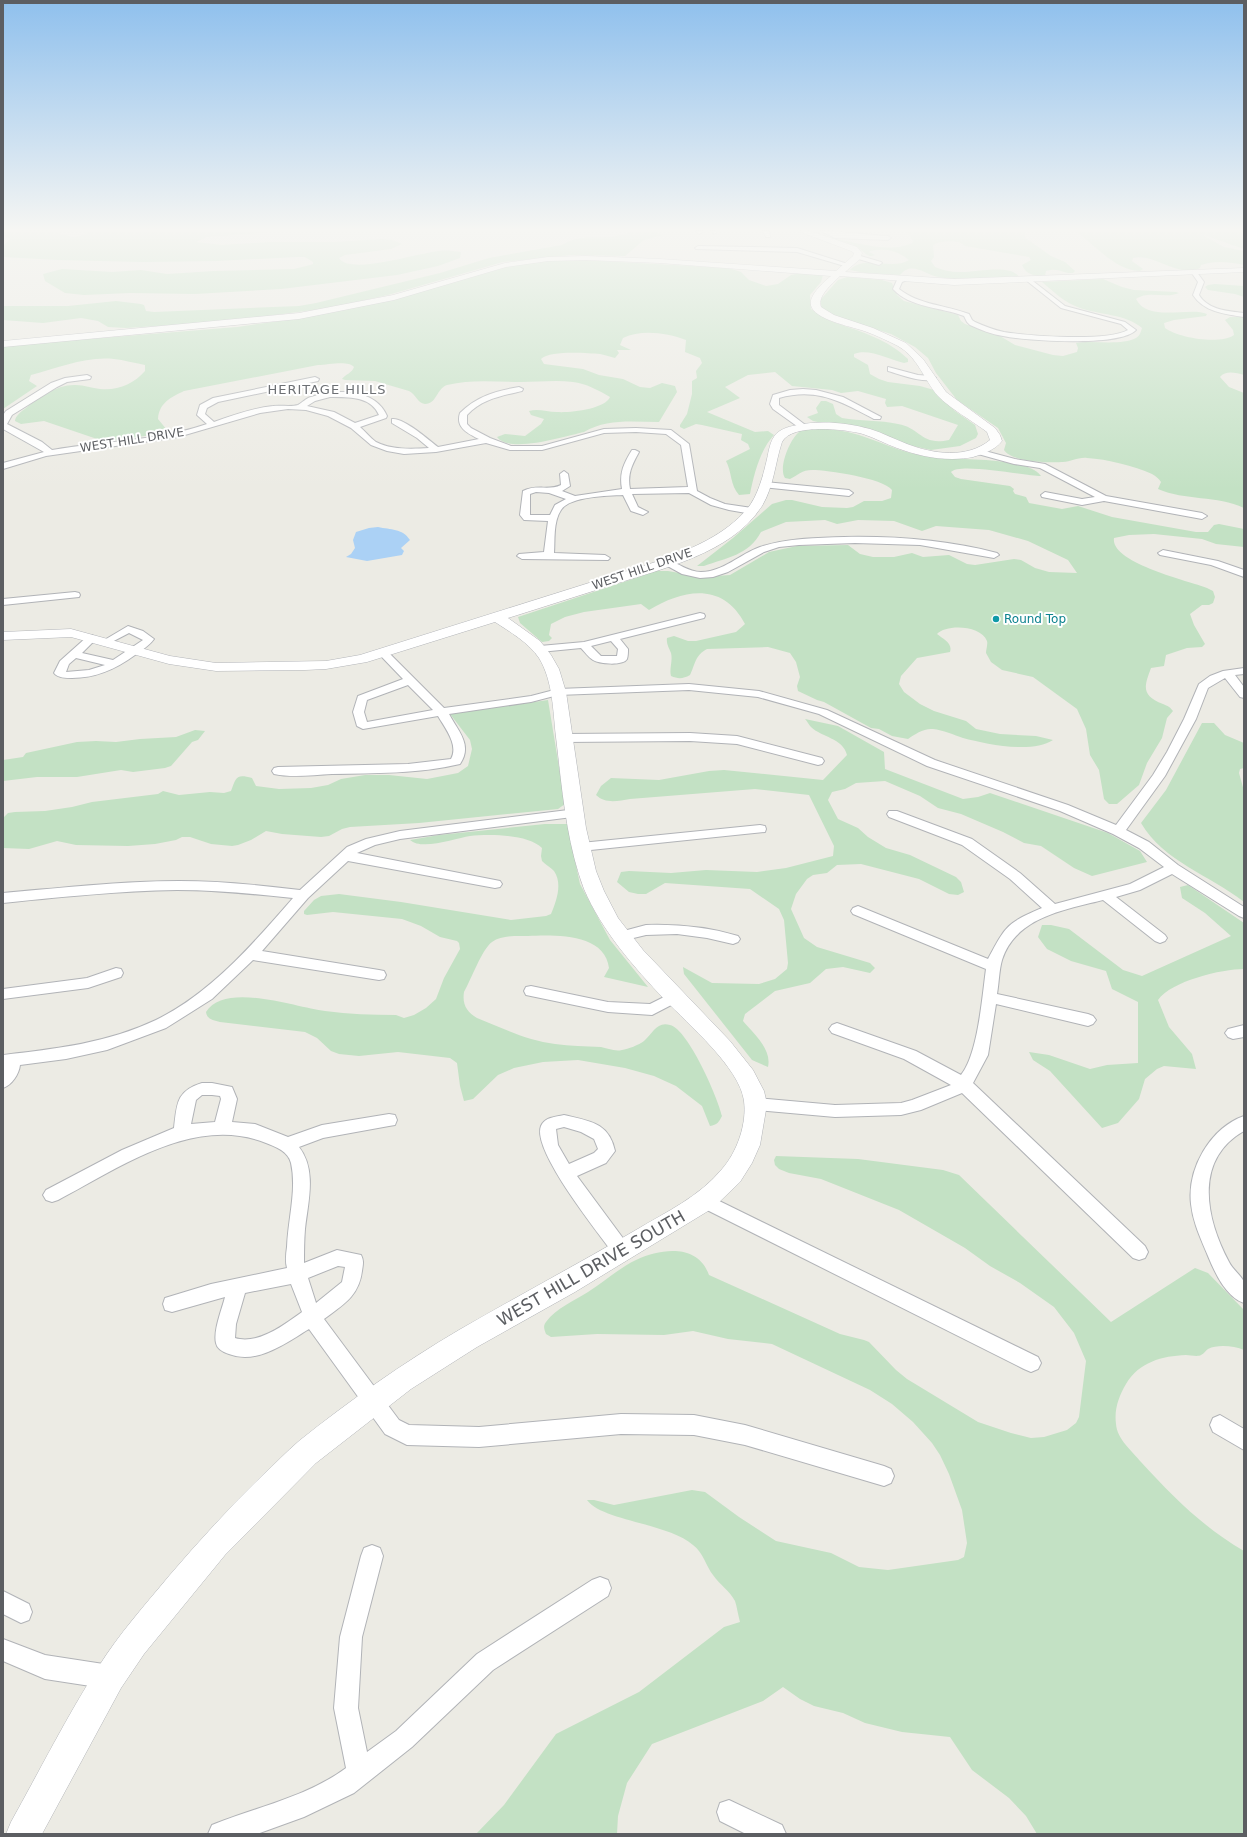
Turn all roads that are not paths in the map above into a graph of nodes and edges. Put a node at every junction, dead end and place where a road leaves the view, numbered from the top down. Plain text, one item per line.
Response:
1 (293, 317) edge
2 (830, 317) edge
3 (968, 317) edge
4 (1099, 317) edge
5 (3, 344) edge
6 (891, 370) dead end
7 (87, 377) dead end
8 (932, 378) junction
9 (315, 379) dead end
10 (519, 389) dead end
11 (299, 408) junction
12 (877, 417) dead end
13 (395, 421) dead end
14 (212, 424) junction
15 (354, 426) junction
16 (804, 427) junction
17 (487, 440) junction
18 (436, 450) junction
19 (49, 452) junction
20 (634, 452) dead end
21 (981, 452) junction
22 (3, 466) edge
23 (564, 474) dead end
24 (765, 485) junction
25 (693, 490) junction
26 (556, 491) junction
27 (627, 492) junction
28 (849, 493) dead end
29 (1045, 495) dead end
30 (572, 498) junction
31 (1104, 498) junction
32 (752, 511) junction
33 (643, 512) dead end
34 (1202, 516) dead end
35 (553, 518) junction
36 (910, 541) junction
37 (943, 545) junction
38 (1163, 553) dead end
39 (994, 554) dead end
40 (549, 555) junction
41 (522, 556) dead end
42 (605, 558) dead end
43 (667, 563) junction
44 (1244, 574) edge
45 (75, 595) dead end
46 (3, 602) edge
47 (700, 616) dead end
48 (498, 617) junction
49 (3, 636) edge
50 (92, 638) junction
51 (614, 638) junction
52 (584, 645) junction
53 (540, 649) junction
54 (136, 650) junction
55 (383, 653) junction
56 (74, 654) junction
57 (116, 664) junction
58 (1244, 671) edge
59 (1227, 672) junction
60 (411, 680) junction
61 (558, 692) junction
62 (1244, 694) edge
63 (442, 712) junction
64 (564, 738) junction
65 (818, 761) dead end
66 (278, 771) dead end
67 (576, 813) junction
68 (893, 814) dead end
69 (760, 829) dead end
70 (1118, 831) junction
71 (581, 848) junction
72 (345, 856) junction
73 (1173, 868) junction
74 (495, 884) dead end
75 (303, 895) junction
76 (1105, 895) junction
77 (3, 898) edge
78 (1052, 909) junction
79 (858, 911) dead end
80 (1244, 913) edge
81 (621, 936) junction
82 (1160, 938) dead end
83 (733, 939) dead end
84 (250, 954) junction
85 (994, 967) junction
86 (116, 973) dead end
87 (379, 975) dead end
88 (531, 991) dead end
89 (3, 994) edge
90 (674, 997) junction
91 (989, 998) junction
92 (1088, 1020) dead end
93 (837, 1029) dead end
94 (8, 1061) edge
95 (3, 1082) edge
96 (963, 1084) junction
97 (756, 1104) junction
98 (389, 1120) dead end
99 (1244, 1123) edge
100 (222, 1128) junction
101 (182, 1133) junction
102 (288, 1144) junction
103 (565, 1173) dead end
104 (52, 1195) dead end
105 (705, 1201) junction
106 (622, 1251) junction
107 (1139, 1252) dead end
108 (298, 1274) junction
109 (238, 1286) junction
110 (1244, 1295) edge
111 (172, 1304) dead end
112 (312, 1314) junction
113 (1031, 1363) dead end
114 (373, 1401) junction
115 (1220, 1425) dead end
116 (1244, 1440) edge
117 (884, 1476) dead end
118 (372, 1556) dead end
119 (600, 1588) dead end
120 (3, 1650) edge
121 (110, 1677) junction
122 (359, 1773) junction
123 (729, 1812) dead end
124 (23, 1834) edge
125 (221, 1834) edge
126 (774, 1834) edge

1 - 5 street
2 - 8 street
3 - 4 street
6 - 8 street
7 - 19 street
8 - 21 street
9 - 14 street
10 - 17 street
11 - 14 street, WEST HILL DRIVE
11 - 15 street, WEST HILL DRIVE
11 - 15 street
12 - 16 street
13 - 18 street
14 - 19 street, WEST HILL DRIVE
15 - 18 street, WEST HILL DRIVE
16 - 21 street, WEST HILL DRIVE
16 - 24 street, WEST HILL DRIVE
17 - 18 street, WEST HILL DRIVE
17 - 25 street
19 - 22 street, WEST HILL DRIVE
20 - 27 street
21 - 31 street
23 - 26 street
24 - 28 street
24 - 32 street, WEST HILL DRIVE
25 - 27 street
25 - 32 street
26 - 30 street
26 - 35 street
27 - 30 street
27 - 33 street
29 - 31 street
30 - 35 street
31 - 34 street
32 - 43 street, WEST HILL DRIVE
35 - 40 street
36 - 37 street
36 - 37 street
36 - 43 street
37 - 39 street
38 - 44 street
40 - 41 street
40 - 42 street
43 - 48 street, WEST HILL DRIVE
45 - 46 street
47 - 51 street
48 - 53 street, WEST HILL DRIVE SOUTH
48 - 55 street, WEST HILL DRIVE
49 - 50 street, WEST HILL DRIVE
50 - 54 street, WEST HILL DRIVE
50 - 56 street
51 - 52 street
51 - 52 street
52 - 53 street
53 - 61 street, WEST HILL DRIVE SOUTH
54 - 55 street, WEST HILL DRIVE
54 - 57 street
55 - 60 street
56 - 57 street
56 - 57 street
58 - 59 street
59 - 62 street
59 - 70 street
60 - 63 street
60 - 63 street
61 - 63 street
61 - 64 street, WEST HILL DRIVE SOUTH
61 - 70 street
63 - 66 street
64 - 65 street
64 - 67 street, WEST HILL DRIVE SOUTH
67 - 71 street, WEST HILL DRIVE SOUTH
67 - 72 street
68 - 78 street
69 - 71 street
70 - 73 street
71 - 81 street, WEST HILL DRIVE SOUTH
72 - 74 street
72 - 75 street
73 - 76 street
73 - 80 street
75 - 77 street
75 - 84 street
76 - 78 street
76 - 82 street
78 - 85 street
79 - 85 street
81 - 83 street
81 - 90 street, WEST HILL DRIVE SOUTH
84 - 87 street
84 - 94 street
85 - 91 street
86 - 89 street
88 - 90 street
90 - 97 street, WEST HILL DRIVE SOUTH
91 - 92 street
91 - 96 street
93 - 96 street
94 - 95 street
96 - 97 street
96 - 107 street
97 - 105 street, WEST HILL DRIVE SOUTH
98 - 102 street
99 - 110 street
100 - 101 street
100 - 101 street
100 - 102 street
101 - 104 street
102 - 108 street
103 - 106 street
105 - 106 street, WEST HILL DRIVE SOUTH
105 - 113 street
106 - 114 street, WEST HILL DRIVE SOUTH
108 - 109 street
108 - 112 street
108 - 112 street
109 - 111 street
109 - 112 street
112 - 114 street
114 - 117 street
114 - 121 street, WEST HILL DRIVE SOUTH
115 - 116 street
118 - 122 street
119 - 122 street
120 - 121 street
121 - 124 street, WEST HILL DRIVE SOUTH
122 - 125 street
123 - 126 street

